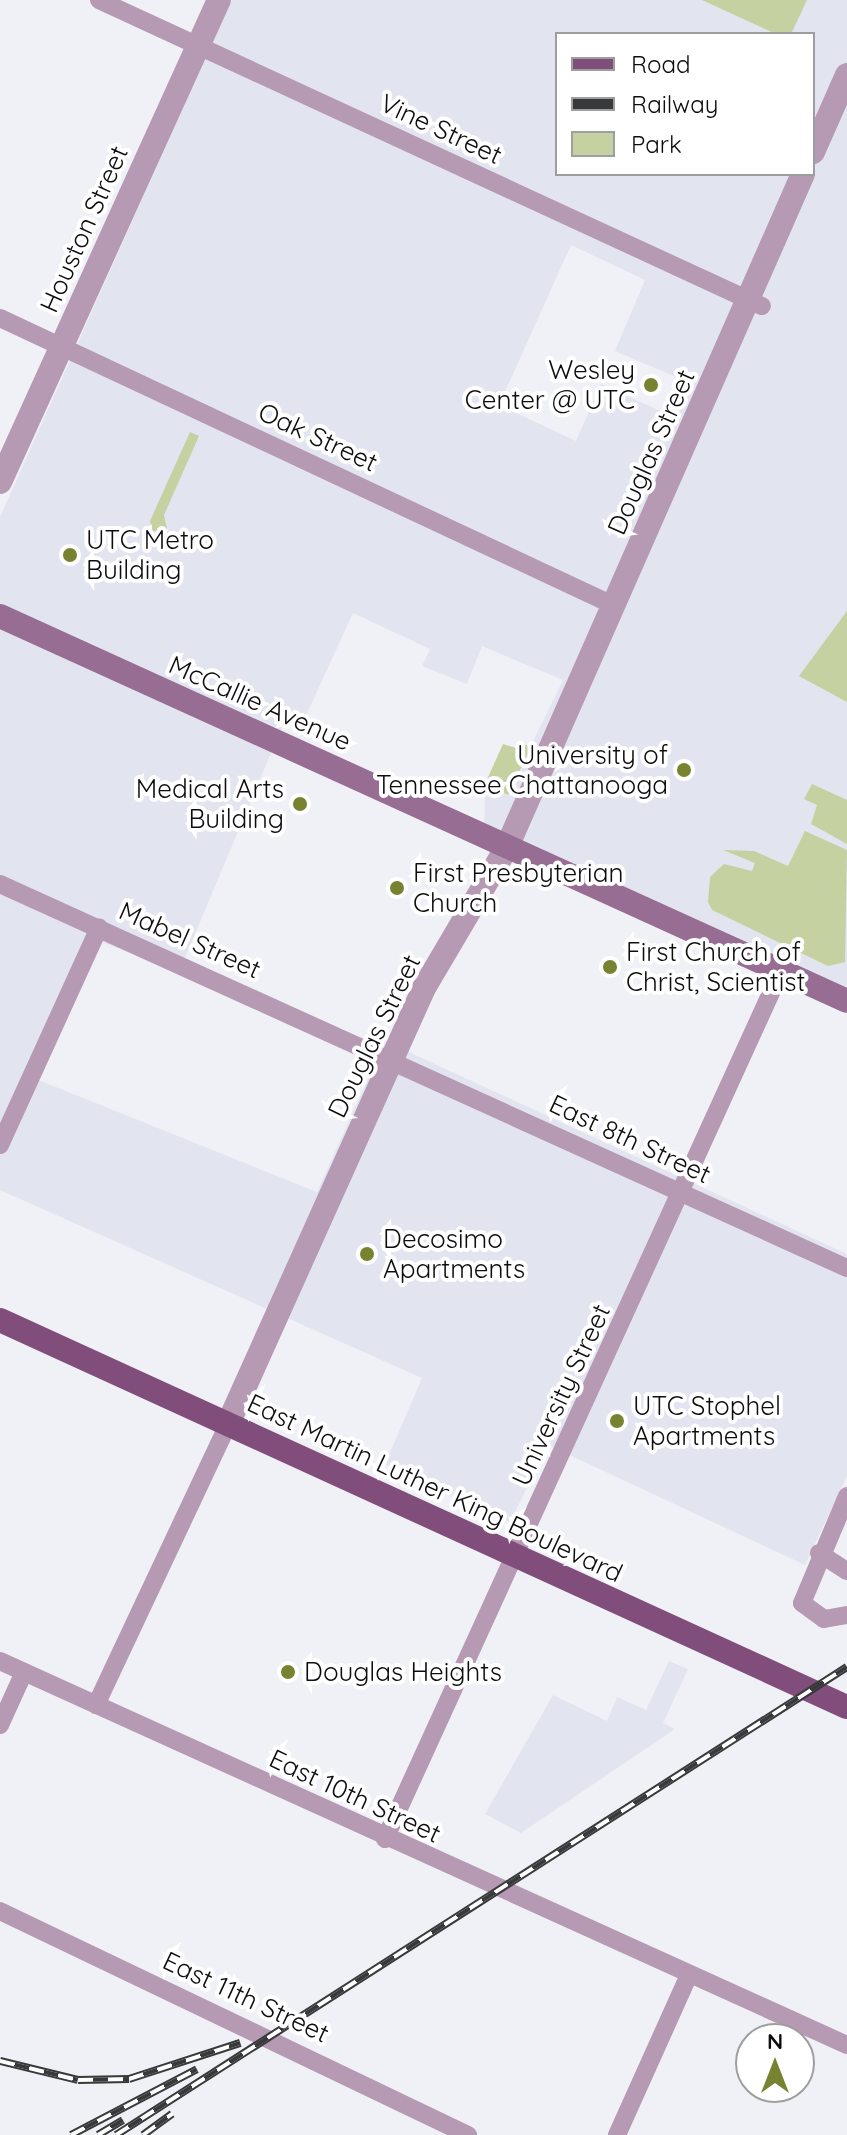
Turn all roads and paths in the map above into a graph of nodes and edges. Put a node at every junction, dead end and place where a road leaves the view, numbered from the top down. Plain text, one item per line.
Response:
1 (99, 0) edge
2 (219, 0) edge
3 (198, 45) junction
4 (847, 75) edge
5 (815, 147) edge
6 (802, 176) edge
7 (756, 303) junction
8 (0, 318) edge
9 (62, 346) junction
10 (0, 482) edge
11 (613, 605) junction
12 (0, 616) edge
13 (507, 847) junction
14 (0, 884) edge
15 (99, 928) junction
16 (781, 971) junction
17 (847, 1001) edge
18 (391, 1058) junction
19 (0, 1145) edge
20 (685, 1193) junction
21 (847, 1268) edge
22 (0, 1320) edge
23 (228, 1424) junction
24 (847, 1496) edge
25 (819, 1553) junction
26 (514, 1556) junction
27 (847, 1571) edge
28 (847, 1615) edge
29 (0, 1661) edge
30 (24, 1672) junction
31 (96, 1705) junction
32 (847, 1707) edge
33 (0, 1725) edge
34 (385, 1839) junction
35 (0, 1911) edge
36 (689, 1975) junction
37 (847, 2045) edge
38 (468, 2135) edge
39 (617, 2135) edge

1 - 3 street, Vine Street
2 - 3 street, Houston Street
3 - 7 street, Vine Street
3 - 9 street, Houston Street
4 - 5 street
6 - 7 street, Douglas Street
7 - 11 street, Douglas Street
8 - 9 street, Oak Street
9 - 10 street, Houston Street
9 - 11 street, Oak Street
11 - 13 street, Douglas Street
12 - 13 main road, McCallie Avenue
13 - 16 main road, McCallie Avenue
13 - 18 street, Douglas Street
14 - 15 street
15 - 18 street, Mabel Street
15 - 19 street, Mabel Street
16 - 17 main road, McCallie Avenue
16 - 20 street, University Street
18 - 20 street, East 8th Street
18 - 23 street, Douglas Street
20 - 21 street, East 8th Street
20 - 26 street, University Street
22 - 23 main road, East Martin Luther King Boulevard
23 - 26 main road, East Martin Luther King Boulevard
23 - 31 street, Douglas Street
24 - 25 street
25 - 27 street
25 - 28 street
26 - 32 main road, East Martin Luther King Boulevard
26 - 34 street, University Street
29 - 30 street, East 10th Street
30 - 31 street, East 10th Street
30 - 33 street
31 - 34 street, East 10th Street
34 - 36 street, East 10th Street
35 - 38 street, East 11th Street
36 - 37 street, East 10th Street
36 - 39 street

